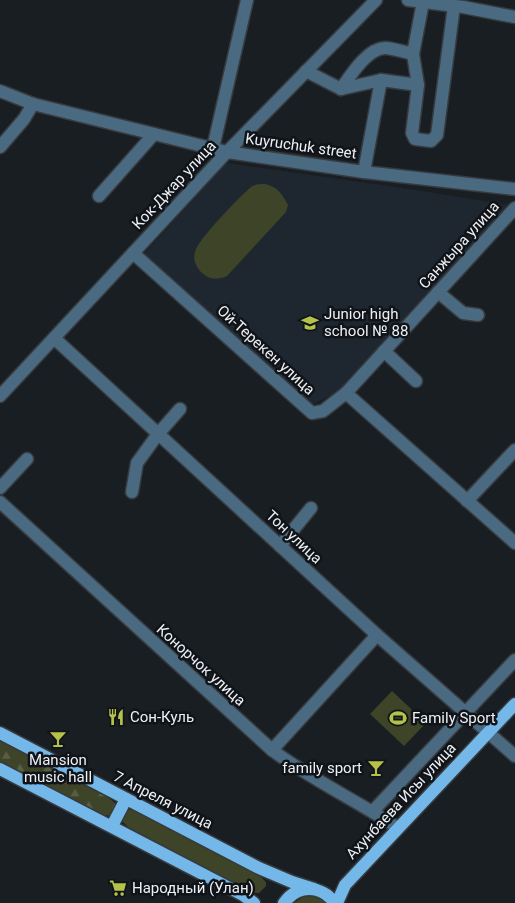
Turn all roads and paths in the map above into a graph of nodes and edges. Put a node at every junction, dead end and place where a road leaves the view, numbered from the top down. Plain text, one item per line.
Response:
1 (247, 0) edge
2 (376, 0) edge
3 (408, 0) edge
4 (423, 2) junction
5 (459, 4) edge
6 (515, 17) edge
7 (413, 54) junction
8 (306, 71) junction
9 (381, 80) junction
10 (418, 85) junction
11 (341, 89) junction
12 (0, 91) edge
13 (33, 104) junction
14 (154, 134) junction
15 (0, 147) edge
16 (213, 148) junction
17 (227, 152) junction
18 (364, 172) junction
19 (515, 189) edge
20 (99, 196) dead end
21 (515, 208) edge
22 (133, 253) junction
23 (438, 292) junction
24 (478, 315) dead end
25 (54, 338) junction
26 (384, 351) junction
27 (416, 381) dead end
28 (346, 393) junction
29 (0, 396) edge
30 (180, 409) dead end
31 (158, 434) junction
32 (515, 450) edge
33 (27, 459) dead end
34 (0, 488) edge
35 (132, 492) dead end
36 (468, 501) junction
37 (0, 502) edge
38 (311, 508) dead end
39 (515, 543) edge
40 (280, 546) junction
41 (377, 635) junction
42 (515, 660) edge
43 (515, 704) edge
44 (467, 712) junction
45 (489, 732) junction
46 (0, 734) edge
47 (272, 750) junction
48 (515, 756) edge
49 (0, 768) edge
50 (126, 799) junction
51 (373, 811) junction
52 (112, 826) junction
53 (398, 828) junction
54 (353, 877) junction
55 (317, 889) junction
56 (252, 902) edge
57 (284, 903) edge
58 (336, 903) edge

1 - 16 street
2 - 8 street, Кок-Джар улица
3 - 4 street
4 - 5 street
4 - 7 street
5 - 6 street
5 - 10 street
7 - 10 street
7 - 11 street
8 - 11 street
8 - 17 street, Кок-Джар улица
9 - 10 street
9 - 11 street
9 - 18 street
12 - 13 street, Kuyruchuk street
13 - 14 street, Kuyruchuk street
13 - 15 street
14 - 16 street, Kuyruchuk street
14 - 20 street
16 - 17 street, Kuyruchuk street
17 - 18 street, Kuyruchuk street
17 - 22 street, Кок-Джар улица
18 - 19 street, Kuyruchuk street
21 - 23 street, Санжыра улица
22 - 25 street, Кок-Джар улица
22 - 28 street, Ой-Терекен улица
23 - 24 street
23 - 26 street, Санжыра улица
25 - 29 street, Кок-Джар улица
25 - 31 street, Тон улица
26 - 27 street
26 - 28 street, Санжыра улица
28 - 36 street
30 - 31 street
31 - 35 street
31 - 40 street, Тон улица
32 - 36 street
33 - 34 street
36 - 39 street
37 - 47 street, Конорчок улица
38 - 40 street
40 - 41 street, Тон улица
41 - 44 street, Тон улица
41 - 47 street
42 - 44 street
43 - 45 main road, Ахунбаева Исы улица
44 - 45 street, Тон улица
44 - 51 street
45 - 48 street, Тон улица
45 - 53 main road, Ахунбаева Исы улица
46 - 50 main road, 7 Апреля улица
47 - 51 street, Конорчок улица
49 - 52 main road
50 - 52 main road
50 - 55 main road, 7 Апреля улица
51 - 53 street, Конорчок улица
52 - 56 main road
53 - 54 main road, Ахунбаева Исы улица
54 - 55 main road, Ахунбаева Исы улица
54 - 58 main road, Ахунбаева Исы улица
55 - 57 main road, Ахунбаева Исы улица
55 - 58 main road

